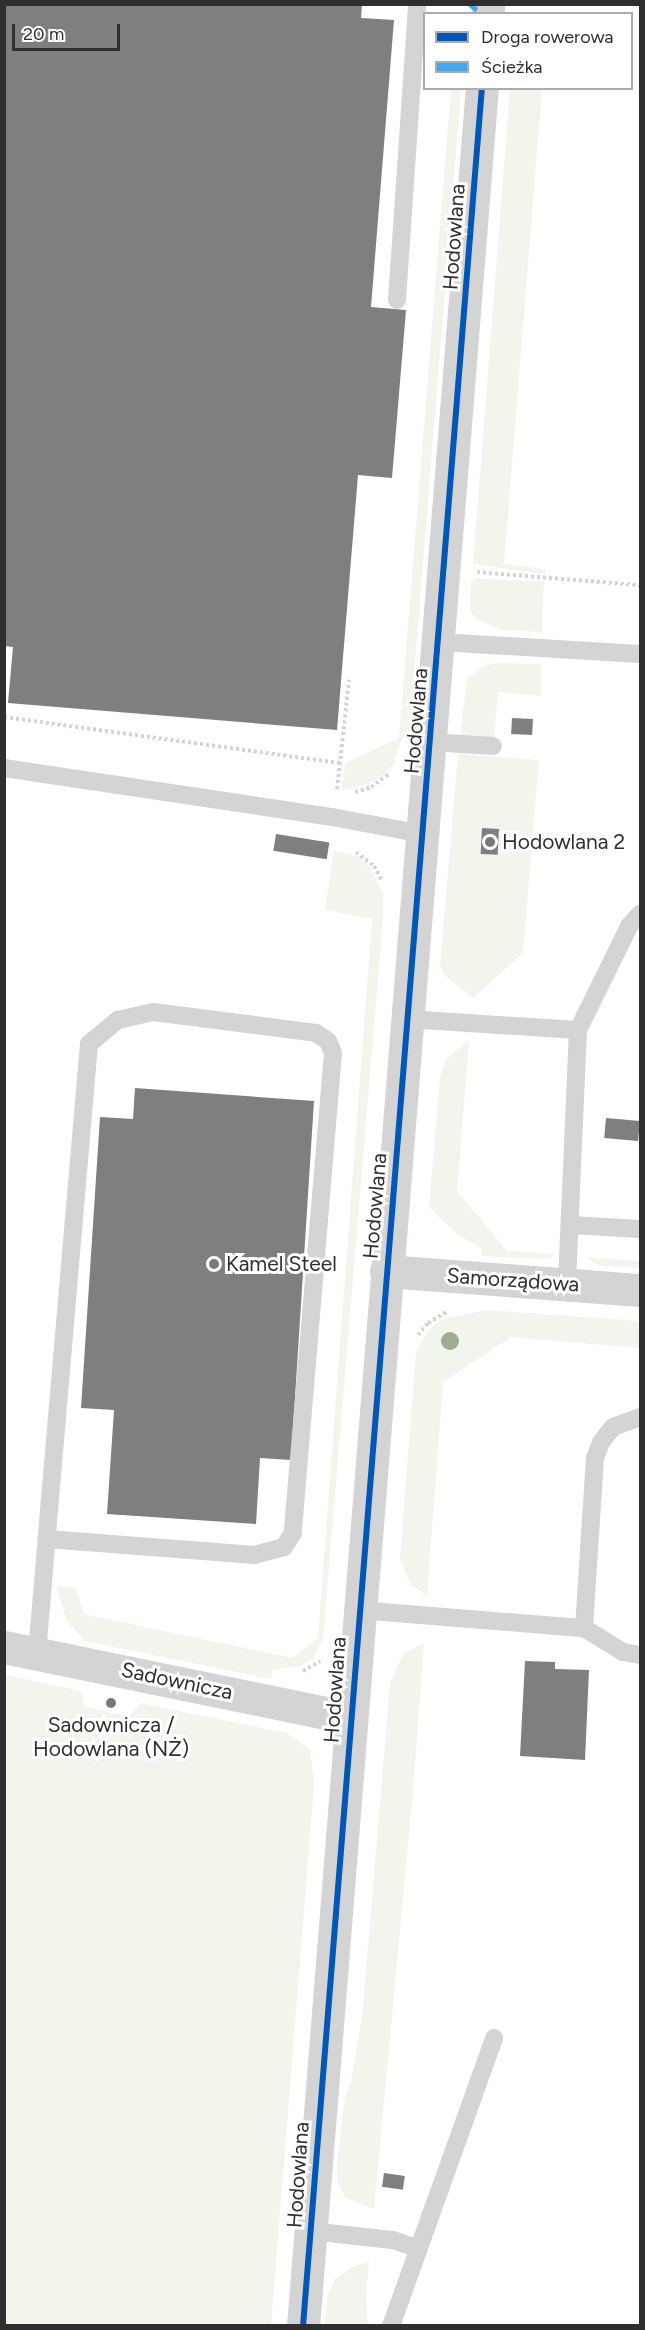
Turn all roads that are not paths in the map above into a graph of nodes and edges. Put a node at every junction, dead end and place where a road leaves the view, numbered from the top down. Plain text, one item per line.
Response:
1 (417, 4) edge
2 (482, 90) edge
3 (397, 300) dead end
4 (439, 642) junction
5 (640, 654) edge
6 (430, 742) junction
7 (493, 746) dead end
8 (4, 768) edge
9 (423, 834) junction
10 (640, 914) edge
11 (407, 1019) junction
12 (578, 1030) junction
13 (571, 1225) junction
14 (640, 1229) edge
15 (386, 1271) junction
16 (567, 1284) junction
17 (640, 1290) edge
18 (640, 1417) edge
19 (47, 1539) junction
20 (358, 1610) junction
21 (584, 1629) junction
22 (4, 1647) edge
23 (37, 1653) junction
24 (640, 1656) edge
25 (350, 1718) junction
26 (494, 2038) dead end
27 (310, 2231) junction
28 (416, 2248) junction
29 (303, 2325) edge
30 (392, 2325) edge

1 - 3 lane
2 - 4 street, Hodowlana
4 - 5 lane
4 - 6 street, Hodowlana
6 - 7 lane
6 - 9 street, Hodowlana
8 - 9 lane
9 - 11 street, Hodowlana
10 - 12 lane
11 - 12 lane
11 - 15 street, Hodowlana
12 - 13 lane
13 - 14 lane
13 - 16 lane
15 - 16 street, Samorządowa
15 - 20 street, Hodowlana
16 - 17 street, Samorządowa
18 - 21 lane
19 - 19 lane
19 - 23 lane
20 - 21 lane
20 - 25 street, Hodowlana
21 - 24 lane
22 - 23 street, Sadownicza
23 - 25 street, Sadownicza
25 - 27 street, Hodowlana
26 - 28 lane
27 - 28 lane
27 - 29 street, Hodowlana
28 - 30 lane

